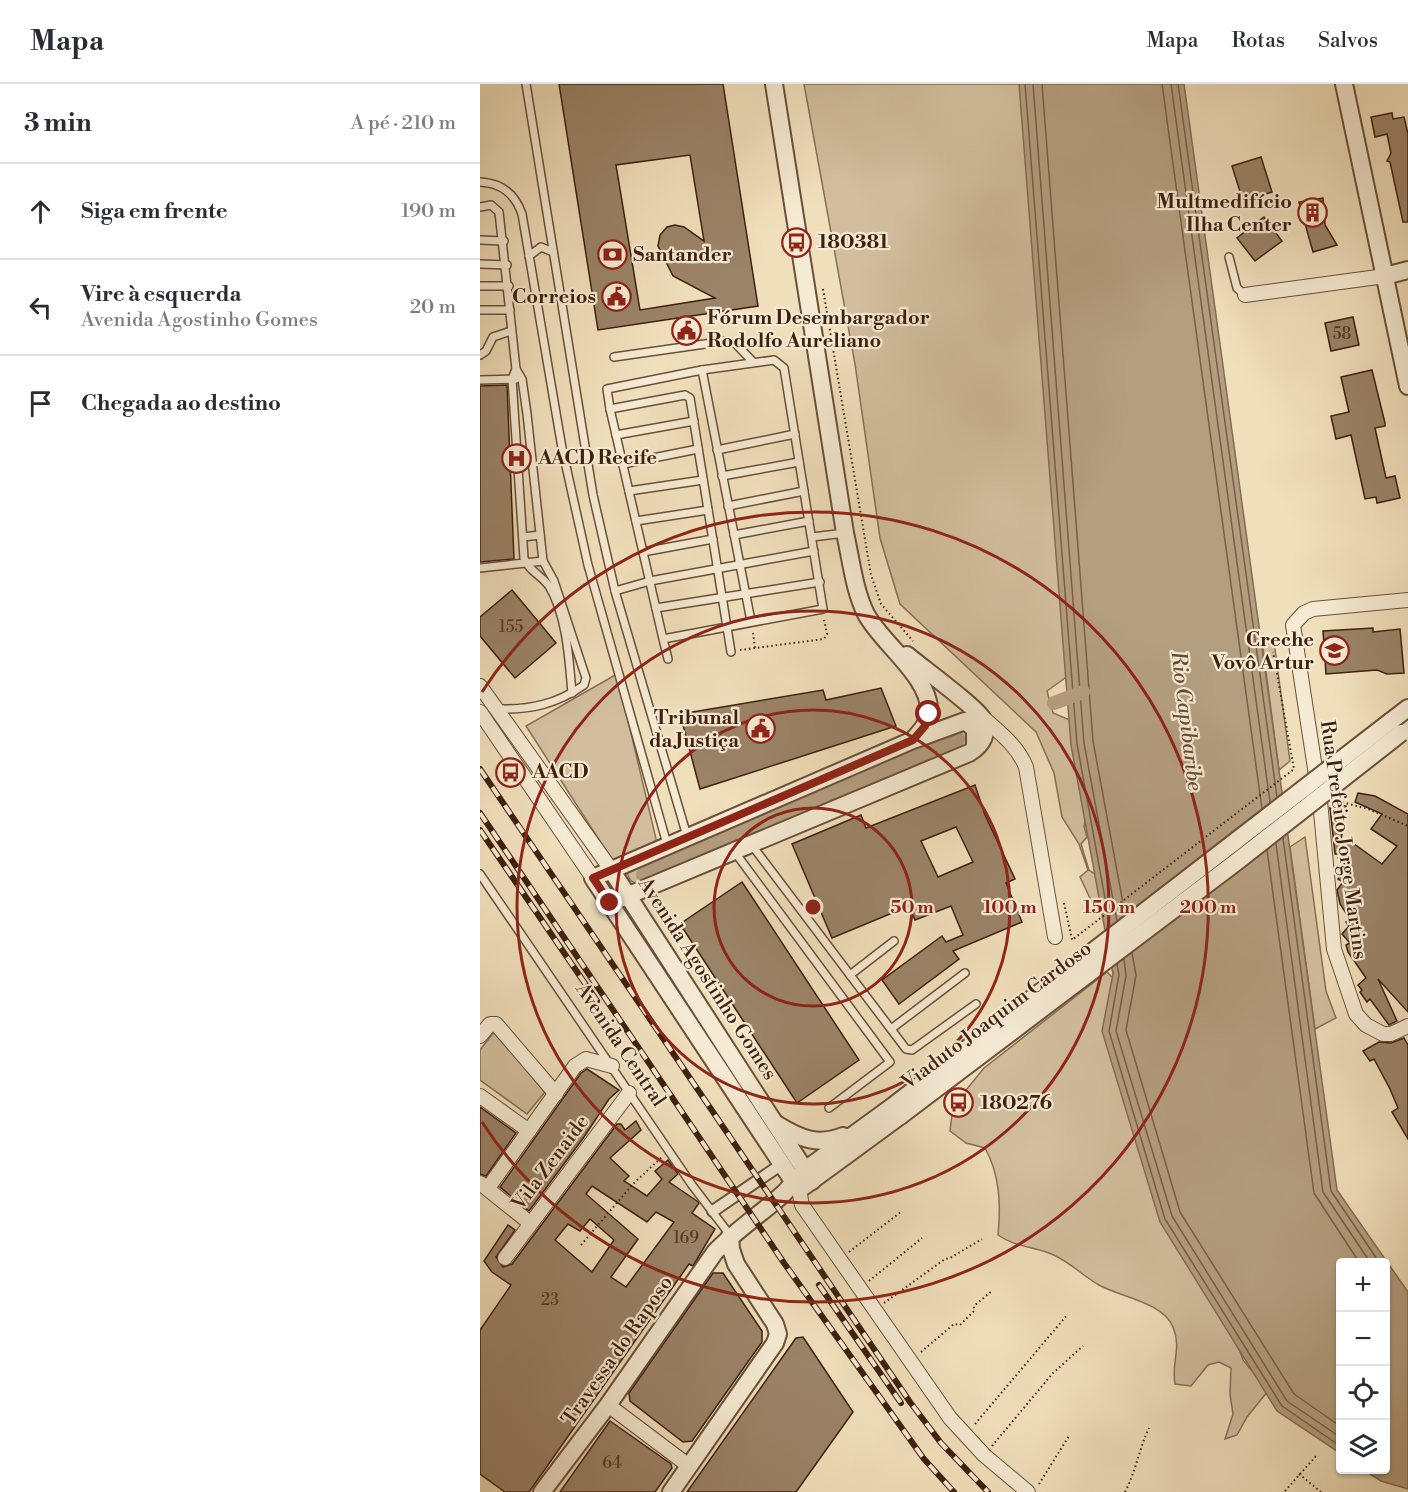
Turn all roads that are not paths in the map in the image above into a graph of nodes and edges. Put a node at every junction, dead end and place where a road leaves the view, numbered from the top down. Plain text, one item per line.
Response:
1 (526, 84) edge
2 (774, 84) edge
3 (1344, 84) edge
4 (480, 182) edge
5 (480, 207) edge
6 (480, 240) edge
7 (504, 241) junction
8 (553, 252) junction
9 (529, 256) junction
10 (1229, 257) dead end
11 (480, 264) edge
12 (507, 266) junction
13 (1408, 270) edge
14 (1385, 276) junction
15 (480, 286) edge
16 (509, 286) junction
17 (1245, 295) joint
18 (480, 310) edge
19 (510, 310) junction
20 (512, 331) junction
21 (480, 355) edge
22 (614, 357) dead end
23 (753, 362) junction
24 (516, 369) junction
25 (702, 370) junction
26 (512, 379) junction
27 (522, 379) junction
28 (480, 380) edge
29 (1408, 386) edge
30 (610, 409) junction
31 (527, 414) junction
32 (514, 416) junction
33 (694, 421) junction
34 (795, 434) junction
35 (616, 435) junction
36 (698, 450) junction
37 (717, 450) junction
38 (799, 462) junction
39 (623, 464) junction
40 (722, 476) junction
41 (703, 480) junction
42 (519, 484) junction
43 (535, 484) junction
44 (629, 491) junction
45 (804, 491) junction
46 (728, 506) junction
47 (708, 510) junction
48 (636, 521) junction
49 (809, 521) junction
50 (845, 533) junction
51 (540, 535) junction
52 (734, 535) junction
53 (523, 537) junction
54 (812, 537) junction
55 (713, 539) junction
56 (814, 550) junction
57 (643, 552) junction
58 (543, 561) junction
59 (526, 563) junction
60 (740, 564) junction
61 (480, 568) edge
62 (717, 568) junction
63 (650, 581) junction
64 (820, 582) junction
65 (615, 591) junction
66 (745, 592) junction
67 (722, 596) junction
68 (1408, 600) edge
69 (656, 609) junction
70 (751, 621) junction
71 (727, 626) junction
72 (880, 634) junction
73 (663, 639) junction
74 (731, 652) road end
75 (668, 659) dead end
76 (480, 686) edge
77 (572, 693) junction
78 (1408, 708) edge
79 (497, 709) junction
80 (482, 715) edge
81 (981, 716) junction
82 (1400, 727) edge
83 (913, 740) junction
84 (972, 752) junction
85 (687, 836) junction
86 (666, 844) junction
87 (752, 844) junction
88 (734, 851) junction
89 (610, 868) junction
90 (480, 874) edge
91 (593, 878) junction
92 (628, 895) junction
93 (610, 903) junction
94 (1055, 938) dead end
95 (894, 941) dead end
96 (965, 973) dead end
97 (850, 975) junction
98 (976, 1004) dead end
99 (1408, 1026) edge
100 (891, 1029) junction
101 (480, 1036) edge
102 (612, 1066) junction
103 (629, 1093) junction
104 (556, 1094) junction
105 (480, 1096) edge
106 (830, 1108) dead end
107 (897, 1111) junction
108 (871, 1121) junction
109 (776, 1124) junction
110 (529, 1131) junction
111 (782, 1164) junction
112 (799, 1183) junction
113 (484, 1185) edge
114 (713, 1211) junction
115 (530, 1223) junction
116 (730, 1236) junction
117 (505, 1258) dead end
118 (608, 1405) junction
119 (689, 1466) junction
120 (542, 1492) edge
121 (671, 1492) edge
122 (1028, 1492) edge

1 - 8 lane
2 - 50 street
3 - 14 street
4 - 9 lane
5 - 7 lane
6 - 7 lane
7 - 12 lane
8 - 9 lane
8 - 65 lane
9 - 86 lane
10 - 17 lane
11 - 12 lane
12 - 16 lane
13 - 14 street
14 - 17 street
14 - 29 street
15 - 16 lane
16 - 19 lane
18 - 19 lane
19 - 20 lane
20 - 21 lane
20 - 24 lane
22 - 23 lane
23 - 25 lane
23 - 34 lane
24 - 26 lane
24 - 27 lane
25 - 30 lane
25 - 37 lane
26 - 27 lane
26 - 28 lane
26 - 32 lane
27 - 31 lane
30 - 33 lane
30 - 35 lane
31 - 32 lane
31 - 43 lane
32 - 42 lane
33 - 35 lane
33 - 36 lane
34 - 37 lane
34 - 38 lane
35 - 39 lane
36 - 39 lane
36 - 41 lane
37 - 40 lane
38 - 40 lane
38 - 45 lane
39 - 44 lane
40 - 46 lane
41 - 44 lane
41 - 47 lane
42 - 43 lane
42 - 53 lane
43 - 51 lane
44 - 48 lane
45 - 46 lane
45 - 49 lane
46 - 52 lane
47 - 48 lane
47 - 55 lane
48 - 57 lane
49 - 52 lane
49 - 54 lane
50 - 54 lane
50 - 72 street
51 - 53 lane
51 - 58 lane
52 - 60 lane
53 - 59 lane
54 - 56 lane
55 - 57 lane
55 - 62 lane
56 - 60 lane
56 - 64 lane
57 - 63 lane
58 - 59 lane
58 - 77 lane
59 - 61 lane
59 - 77 lane
60 - 62 lane
60 - 66 lane
62 - 63 lane
62 - 67 lane
63 - 65 lane
63 - 69 lane
64 - 66 lane
64 - 70 lane
65 - 85 lane
66 - 67 lane
66 - 70 lane
67 - 69 lane
67 - 71 lane
68 - 99 street, Rua Prefeito Jorge Martins
69 - 73 lane
70 - 71 lane
71 - 73 lane
71 - 74 lane
72 - 81 street
72 - 83 street
73 - 75 lane
76 - 79 street, Avenida Agostinho Gomes
77 - 79 lane
78 - 82 street, Viaduto Joaquim Cardoso
79 - 80 lane
79 - 89 street, Avenida Agostinho Gomes
80 - 91 street, Avenida Agostinho Gomes
81 - 84 street
81 - 94 street
82 - 107 street, Viaduto Joaquim Cardoso, bridge
83 - 84 street
83 - 85 street
84 - 87 street
85 - 86 street
86 - 89 street
87 - 88 street
87 - 97 lane
88 - 92 street
88 - 106 lane
89 - 91 street
89 - 92 street, Avenida Agostinho Gomes
90 - 102 lane, Avenida Central
91 - 93 street, Avenida Agostinho Gomes
92 - 93 street
92 - 109 street, Avenida Agostinho Gomes
93 - 111 street, Avenida Agostinho Gomes
95 - 97 lane
96 - 100 lane
97 - 100 lane
98 - 100 lane
101 - 104 street
102 - 103 lane, Avenida Central
102 - 104 street
103 - 114 lane, Avenida Central
103 - 115 street, Vila Zenaide
104 - 110 street
105 - 110 street
107 - 108 street, Viaduto Joaquim Cardoso
107 - 112 street, Viaduto Joaquim Cardoso
108 - 109 street
108 - 112 street, Viaduto Joaquim Cardoso
109 - 112 street, Avenida Agostinho Gomes
110 - 113 street
111 - 112 street, Avenida Agostinho Gomes
111 - 114 street
112 - 116 street, Viaduto Joaquim Cardoso
112 - 122 street
113 - 115 street
114 - 116 lane, Avenida Central
115 - 117 street, Vila Zenaide
116 - 118 street, Travessa do Raposo
116 - 119 street
118 - 119 street
118 - 120 street, Travessa do Raposo
119 - 121 street

